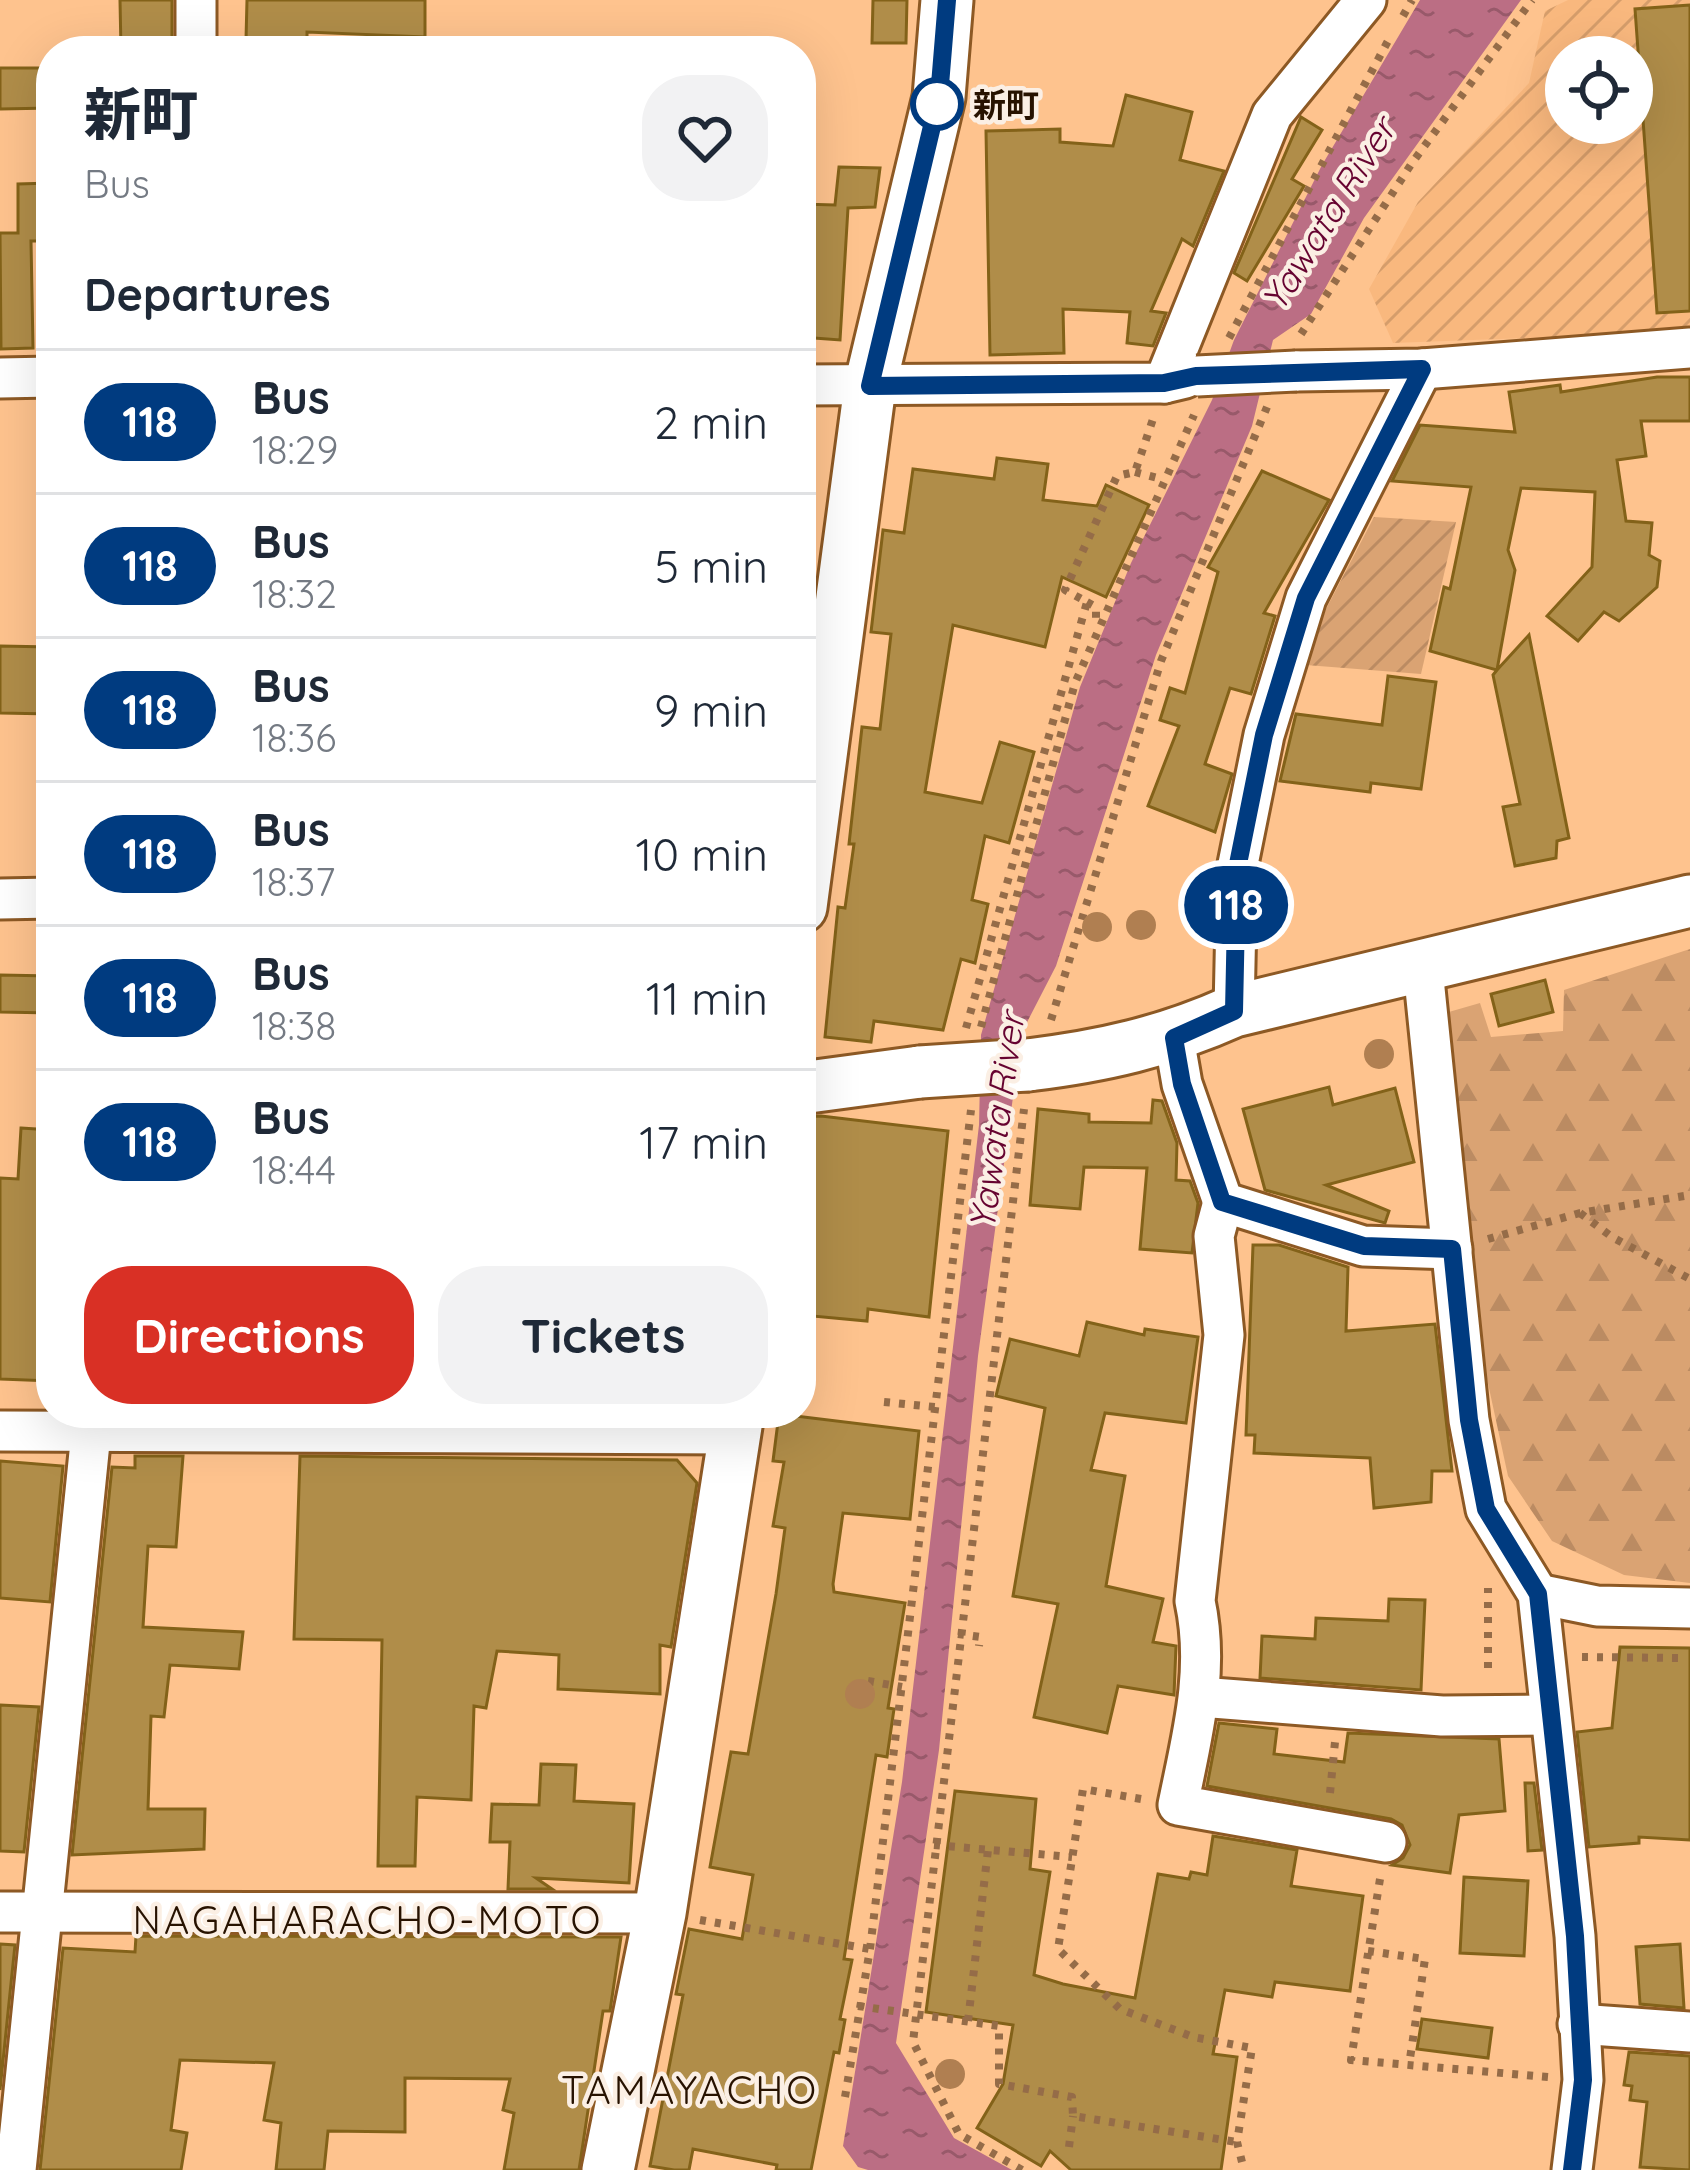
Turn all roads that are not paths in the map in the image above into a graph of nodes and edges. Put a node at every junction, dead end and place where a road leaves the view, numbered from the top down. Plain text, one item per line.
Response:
1 (196, 0) edge
2 (947, 0) edge
3 (1366, 0) edge
4 (196, 36) edge
5 (1690, 348) edge
6 (1422, 369) junction
7 (36, 376) edge
8 (0, 377) edge
9 (816, 385) edge
10 (870, 386) junction
11 (1187, 390) junction
12 (816, 792) edge
13 (0, 898) edge
14 (36, 898) edge
15 (1690, 901) edge
16 (1423, 969) junction
17 (1234, 1011) junction
18 (1174, 1038) junction
19 (816, 1086) edge
20 (1222, 1202) junction
21 (1452, 1249) junction
22 (36, 1427) edge
23 (91, 1428) edge
24 (736, 1428) edge
25 (0, 1430) edge
26 (1538, 1594) junction
27 (1690, 1608) edge
28 (1200, 1697) junction
29 (1549, 1715) junction
30 (1386, 1842) road end
31 (0, 1912) edge
32 (42, 1912) junction
33 (660, 1913) junction
34 (1579, 2024) junction
35 (1690, 2032) edge
36 (16, 2170) edge
37 (608, 2170) edge
38 (1572, 2170) edge

1 - 4 street
2 - 10 street
3 - 11 street
5 - 6 street
6 - 11 street, bridge
6 - 17 street
7 - 8 street
9 - 10 street
10 - 11 street
10 - 12 street
13 - 14 street
15 - 16 street
16 - 17 street
16 - 21 street
17 - 18 street
18 - 19 street, bridge
18 - 20 street
20 - 21 street
20 - 28 street
21 - 26 street
22 - 25 street
23 - 32 street
24 - 33 street
26 - 27 street
26 - 29 street
28 - 29 street
28 - 30 street
29 - 34 street
31 - 32 street
32 - 33 street
32 - 36 street
33 - 37 street
34 - 35 street
34 - 38 street

